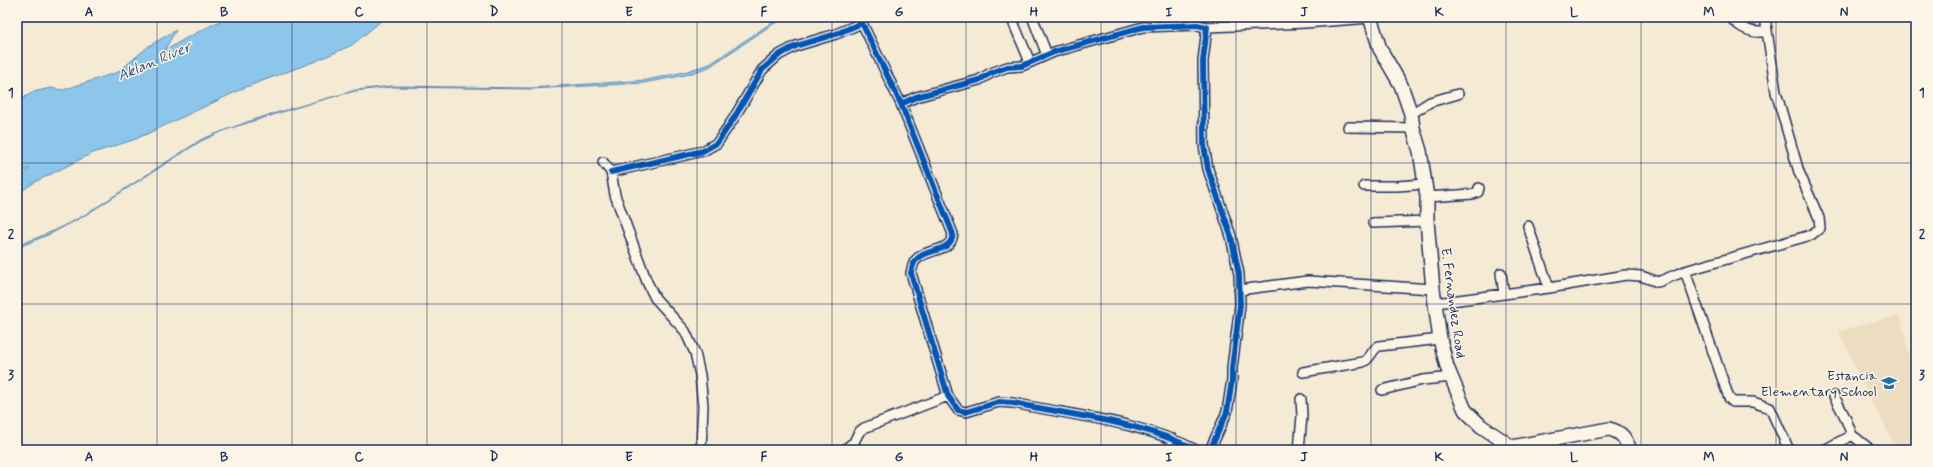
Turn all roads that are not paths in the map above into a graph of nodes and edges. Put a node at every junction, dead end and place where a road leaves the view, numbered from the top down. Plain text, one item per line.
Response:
1 (1011, 17) edge
2 (1034, 17) edge
3 (1370, 17) edge
4 (1730, 17) edge
5 (1765, 17) edge
6 (1207, 27) junction
7 (1767, 31) junction
8 (1047, 55) junction
9 (1030, 62) junction
10 (1458, 94) dead end
11 (901, 104) junction
12 (1411, 114) junction
13 (1348, 127) dead end
14 (1413, 128) junction
15 (603, 162) dead end
16 (611, 172) junction
17 (1425, 184) junction
18 (1364, 186) dead end
19 (1479, 188) dead end
20 (1427, 197) junction
21 (1427, 221) junction
22 (1373, 223) dead end
23 (1528, 226) dead end
24 (1685, 271) junction
25 (1502, 273) dead end
26 (1549, 288) junction
27 (1434, 289) junction
28 (1239, 290) junction
29 (1504, 294) junction
30 (1436, 303) junction
31 (1440, 339) junction
32 (1303, 372) dead end
33 (1452, 377) junction
34 (1382, 390) dead end
35 (948, 396) junction
36 (1834, 396) dead end
37 (1301, 399) dead end
38 (1852, 435) junction
39 (1173, 439) junction
40 (1542, 446) edge
41 (1511, 448) edge
42 (700, 449) edge
43 (844, 450) edge
44 (1169, 450) edge
45 (1196, 450) edge
46 (1210, 450) edge
47 (1299, 450) edge
48 (1630, 450) edge
49 (1789, 450) edge
50 (1824, 450) edge
51 (1871, 450) edge

1 - 9 street
2 - 8 street
3 - 6 street
3 - 12 street, E. Fernandez Road
4 - 7 street
5 - 7 street
6 - 8 street
6 - 28 street
7 - 24 street
8 - 9 street
9 - 11 street
10 - 12 street
11 - 16 street
11 - 35 street
12 - 14 street, E. Fernandez Road
13 - 14 street
14 - 17 street, E. Fernandez Road
15 - 16 street
16 - 42 street
17 - 18 street
17 - 20 street, E. Fernandez Road
19 - 20 street
20 - 21 street, E. Fernandez Road
21 - 22 street
21 - 27 street, E. Fernandez Road
23 - 26 street
24 - 26 street
24 - 49 street
25 - 29 street
26 - 29 street
27 - 28 street
27 - 30 street, E. Fernandez Road
28 - 46 street
29 - 30 street
30 - 31 street, E. Fernandez Road
31 - 32 street
31 - 33 street, E. Fernandez Road
33 - 34 street
33 - 41 street, E. Fernandez Road
35 - 39 street
35 - 43 street
36 - 38 street
37 - 47 street
38 - 50 street
38 - 51 street
39 - 44 street
39 - 45 street
40 - 41 street, E. Fernandez Road
40 - 48 street, E. Fernandez Road

